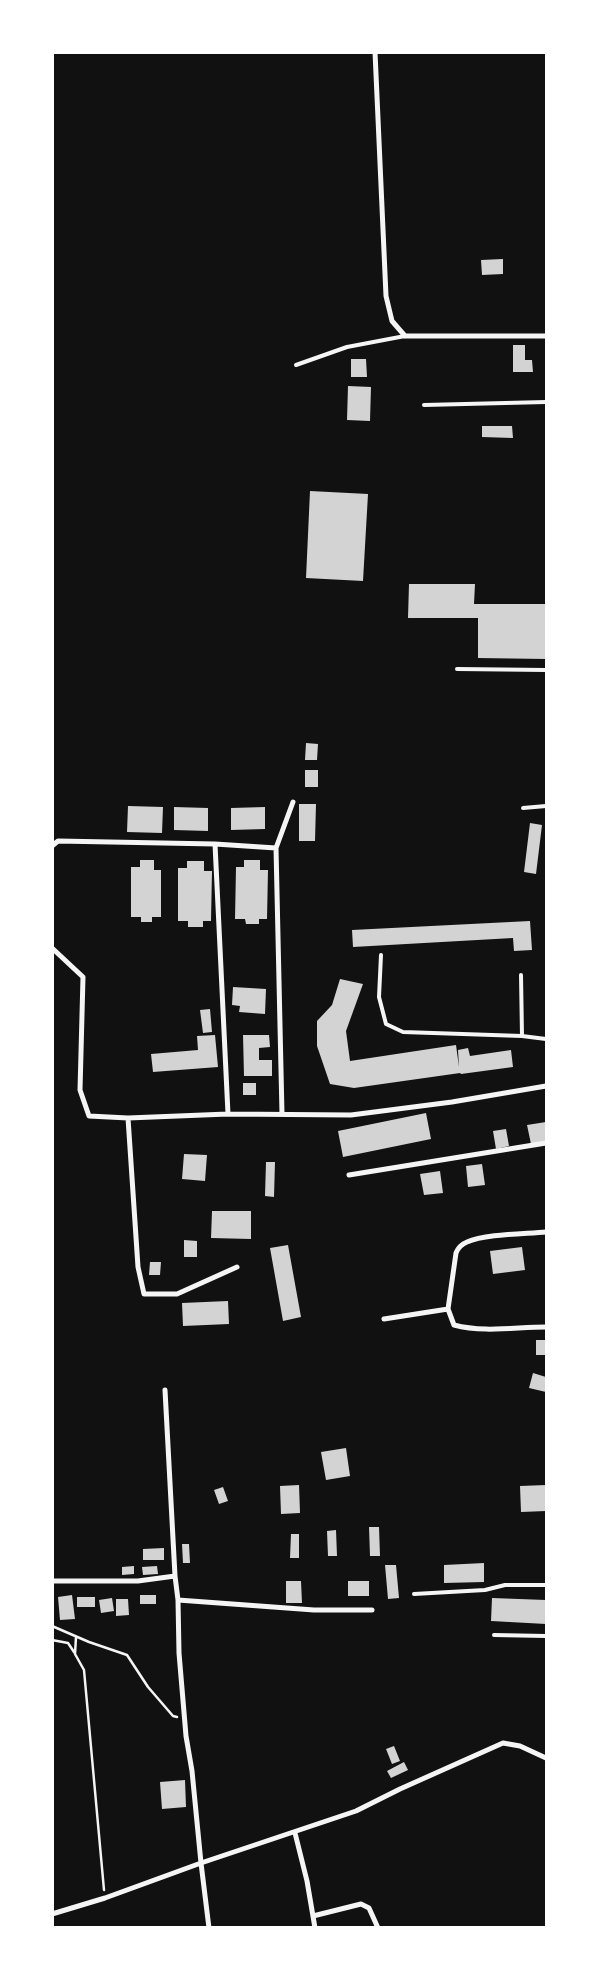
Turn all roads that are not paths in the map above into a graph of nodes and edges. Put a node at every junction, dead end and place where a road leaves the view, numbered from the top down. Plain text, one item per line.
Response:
1 (375, 52) edge
2 (405, 336) junction
3 (546, 336) edge
4 (296, 365) dead end
5 (546, 402) edge
6 (424, 405) dead end
7 (458, 669) dead end
8 (546, 670) edge
9 (292, 802) dead end
10 (546, 806) edge
11 (523, 808) dead end
12 (215, 844) junction
13 (52, 846) edge
14 (276, 848) junction
15 (52, 948) edge
16 (381, 955) dead end
17 (521, 975) dead end
18 (522, 1036) junction
19 (546, 1039) edge
20 (546, 1086) edge
21 (228, 1114) junction
22 (282, 1114) junction
23 (128, 1118) junction
24 (546, 1143) edge
25 (349, 1176) dead end
26 (546, 1232) edge
27 (237, 1267) dead end
28 (448, 1309) junction
29 (384, 1319) dead end
30 (546, 1327) edge
31 (166, 1390) dead end
32 (175, 1576) junction
33 (52, 1581) edge
34 (546, 1585) edge
35 (414, 1594) dead end
36 (178, 1600) junction
37 (372, 1610) dead end
38 (494, 1636) dead end
39 (546, 1636) edge
40 (546, 1758) edge
41 (295, 1833) junction
42 (201, 1863) junction
43 (52, 1914) edge
44 (313, 1916) junction
45 (209, 1928) edge
46 (315, 1928) edge
47 (378, 1928) edge

1 - 2 street
2 - 3 street
2 - 4 lane
5 - 6 lane
7 - 8 lane
9 - 14 street
10 - 11 lane
12 - 13 street
12 - 14 street
12 - 21 street
14 - 22 street
15 - 23 street
16 - 18 lane
17 - 18 lane
18 - 19 lane
20 - 22 street
21 - 22 street
21 - 23 street
23 - 27 street
24 - 25 street
26 - 28 street
28 - 29 street
28 - 30 street
31 - 32 street
32 - 33 street
32 - 36 street
34 - 35 lane
36 - 37 street
36 - 42 street
38 - 39 lane
40 - 41 street
41 - 42 street
41 - 44 street
42 - 43 street
42 - 45 street
44 - 46 street
44 - 47 street

